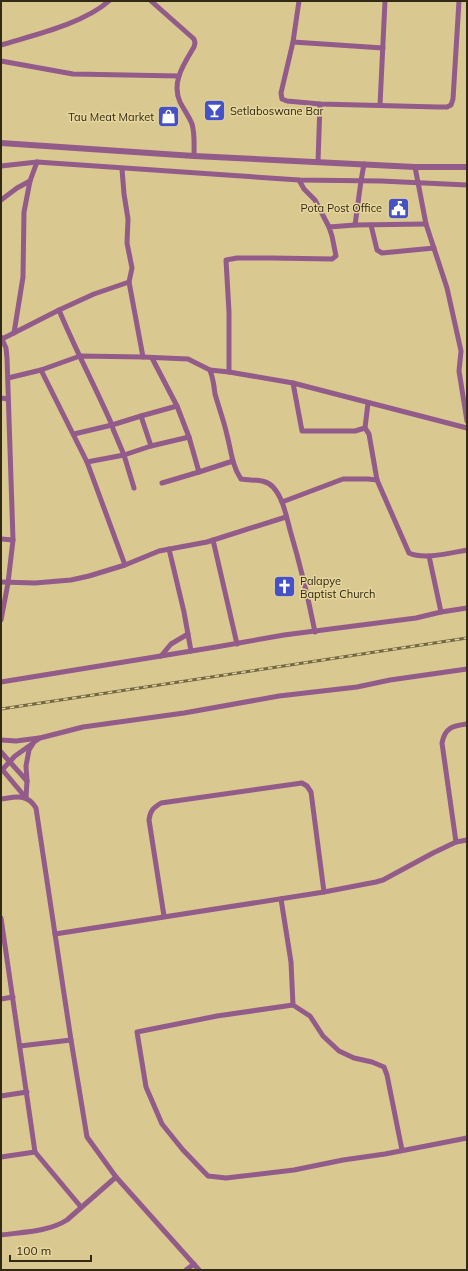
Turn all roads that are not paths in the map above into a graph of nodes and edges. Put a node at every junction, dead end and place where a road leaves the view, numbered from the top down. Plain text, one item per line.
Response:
1 (109, 1) edge
2 (151, 1) edge
3 (299, 1) edge
4 (385, 1) edge
5 (459, 1) edge
6 (294, 42) junction
7 (1, 45) edge
8 (383, 48) junction
9 (1, 61) edge
10 (179, 76) junction
11 (320, 104) junction
12 (380, 105) junction
13 (1, 143) edge
14 (194, 156) junction
15 (37, 162) junction
16 (318, 162) junction
17 (364, 164) junction
18 (1, 166) edge
19 (415, 167) junction
20 (467, 167) edge
21 (122, 169) junction
22 (299, 180) junction
23 (30, 181) junction
24 (361, 181) junction
25 (418, 182) junction
26 (467, 186) edge
27 (1, 200) edge
28 (426, 224) junction
29 (355, 225) junction
30 (371, 225) junction
31 (329, 227) junction
32 (434, 248) junction
33 (129, 282) junction
34 (59, 310) junction
35 (14, 334) junction
36 (2, 338) edge
37 (464, 351) edge
38 (80, 356) junction
39 (143, 357) junction
40 (1, 358) edge
41 (7, 358) junction
42 (152, 358) junction
43 (41, 370) junction
44 (210, 370) junction
45 (229, 372) junction
46 (8, 378) junction
47 (293, 383) junction
48 (1, 398) edge
49 (8, 399) junction
50 (368, 402) junction
51 (177, 406) junction
52 (141, 416) junction
53 (467, 421) edge
54 (112, 425) junction
55 (365, 428) junction
56 (467, 428) edge
57 (74, 434) junction
58 (189, 437) junction
59 (151, 446) junction
60 (124, 455) junction
61 (233, 460) junction
62 (88, 462) junction
63 (199, 472) junction
64 (377, 480) junction
65 (162, 483) dead end
66 (134, 488) dead end
67 (282, 502) junction
68 (286, 517) junction
69 (1, 539) edge
70 (13, 540) junction
71 (213, 540) junction
72 (169, 549) junction
73 (467, 550) edge
74 (429, 556) junction
75 (125, 565) junction
76 (1, 582) edge
77 (8, 583) junction
78 (467, 608) edge
79 (441, 612) junction
80 (1, 617) edge
81 (315, 632) junction
82 (188, 634) junction
83 (237, 644) junction
84 (191, 651) junction
85 (161, 656) junction
86 (467, 669) edge
87 (1, 682) edge
88 (467, 724) edge
89 (40, 738) junction
90 (1, 740) edge
91 (34, 742) junction
92 (1, 752) edge
93 (9, 762) junction
94 (1, 770) edge
95 (27, 782) junction
96 (26, 798) junction
97 (1, 799) edge
98 (467, 840) edge
99 (456, 842) junction
100 (324, 892) junction
101 (281, 898) junction
102 (164, 916) junction
103 (1, 918) edge
104 (55, 934) junction
105 (3, 950) edge
106 (13, 997) junction
107 (1, 999) edge
108 (294, 1005) junction
109 (71, 1040) junction
110 (20, 1046) junction
111 (27, 1092) junction
112 (1, 1096) edge
113 (467, 1138) edge
114 (402, 1150) junction
115 (36, 1152) junction
116 (1, 1157) edge
117 (116, 1177) junction
118 (81, 1207) junction
119 (1, 1234) edge
120 (194, 1264) junction
121 (186, 1270) edge
122 (199, 1270) edge

1 - 7 street
2 - 10 street
3 - 6 street
4 - 8 street
5 - 12 street
6 - 8 street
6 - 11 street
8 - 12 street
9 - 10 street
10 - 14 street
11 - 12 street
11 - 16 street
13 - 14 street
14 - 16 street
15 - 18 street
15 - 21 street
15 - 23 street
16 - 17 street
17 - 19 street
17 - 24 street
19 - 20 street
19 - 25 street
21 - 22 street
21 - 33 street
22 - 24 street
22 - 31 street
23 - 27 street
23 - 35 street
24 - 25 street
24 - 29 street
25 - 26 street
25 - 28 street
28 - 30 street
28 - 32 street
29 - 30 street
29 - 31 street
30 - 32 street
31 - 45 street
32 - 37 street
33 - 34 street
33 - 39 street
34 - 35 street
34 - 38 street
35 - 36 street
36 - 41 street
37 - 53 street
38 - 39 street
38 - 43 street
38 - 54 street
39 - 42 street
40 - 41 street
41 - 46 street
42 - 44 street
42 - 51 street
43 - 46 street
43 - 57 street
44 - 45 street
44 - 61 street
45 - 47 street
46 - 49 street
47 - 50 street
47 - 55 street
48 - 49 street
49 - 70 street
50 - 55 street
50 - 56 street
51 - 52 street
51 - 58 street
52 - 54 street
52 - 59 street
54 - 57 street
54 - 60 street
55 - 64 street
57 - 62 street
58 - 59 street
58 - 63 street
59 - 60 street
60 - 62 street
60 - 66 street
61 - 63 street
61 - 67 street
62 - 75 street
63 - 65 street
64 - 67 street
64 - 74 street
67 - 68 street
68 - 71 street
68 - 81 street
69 - 70 street
70 - 77 street
71 - 72 street
71 - 83 street
72 - 75 street
72 - 82 street
73 - 74 street
74 - 79 street
75 - 77 street
76 - 77 street
77 - 80 street
78 - 79 street
79 - 81 street
81 - 83 street
82 - 84 street
82 - 85 street
83 - 84 street
84 - 85 street
85 - 87 street
86 - 89 street
88 - 99 street
89 - 90 street
89 - 91 street
91 - 93 street
91 - 95 street
92 - 93 street
93 - 94 street
93 - 95 street
94 - 96 street
95 - 96 street
96 - 97 street
96 - 104 street
98 - 99 street
99 - 100 street
100 - 101 street
100 - 102 street
101 - 102 street
101 - 108 street
102 - 104 street
103 - 105 street
104 - 109 street
105 - 106 street
106 - 107 street
106 - 110 street
108 - 114 street
108 - 114 street
109 - 110 street
109 - 117 street
110 - 111 street
111 - 112 street
111 - 115 street
113 - 114 street
115 - 116 street
115 - 118 street
117 - 118 street
117 - 120 street
118 - 119 street
120 - 121 street
120 - 122 street

